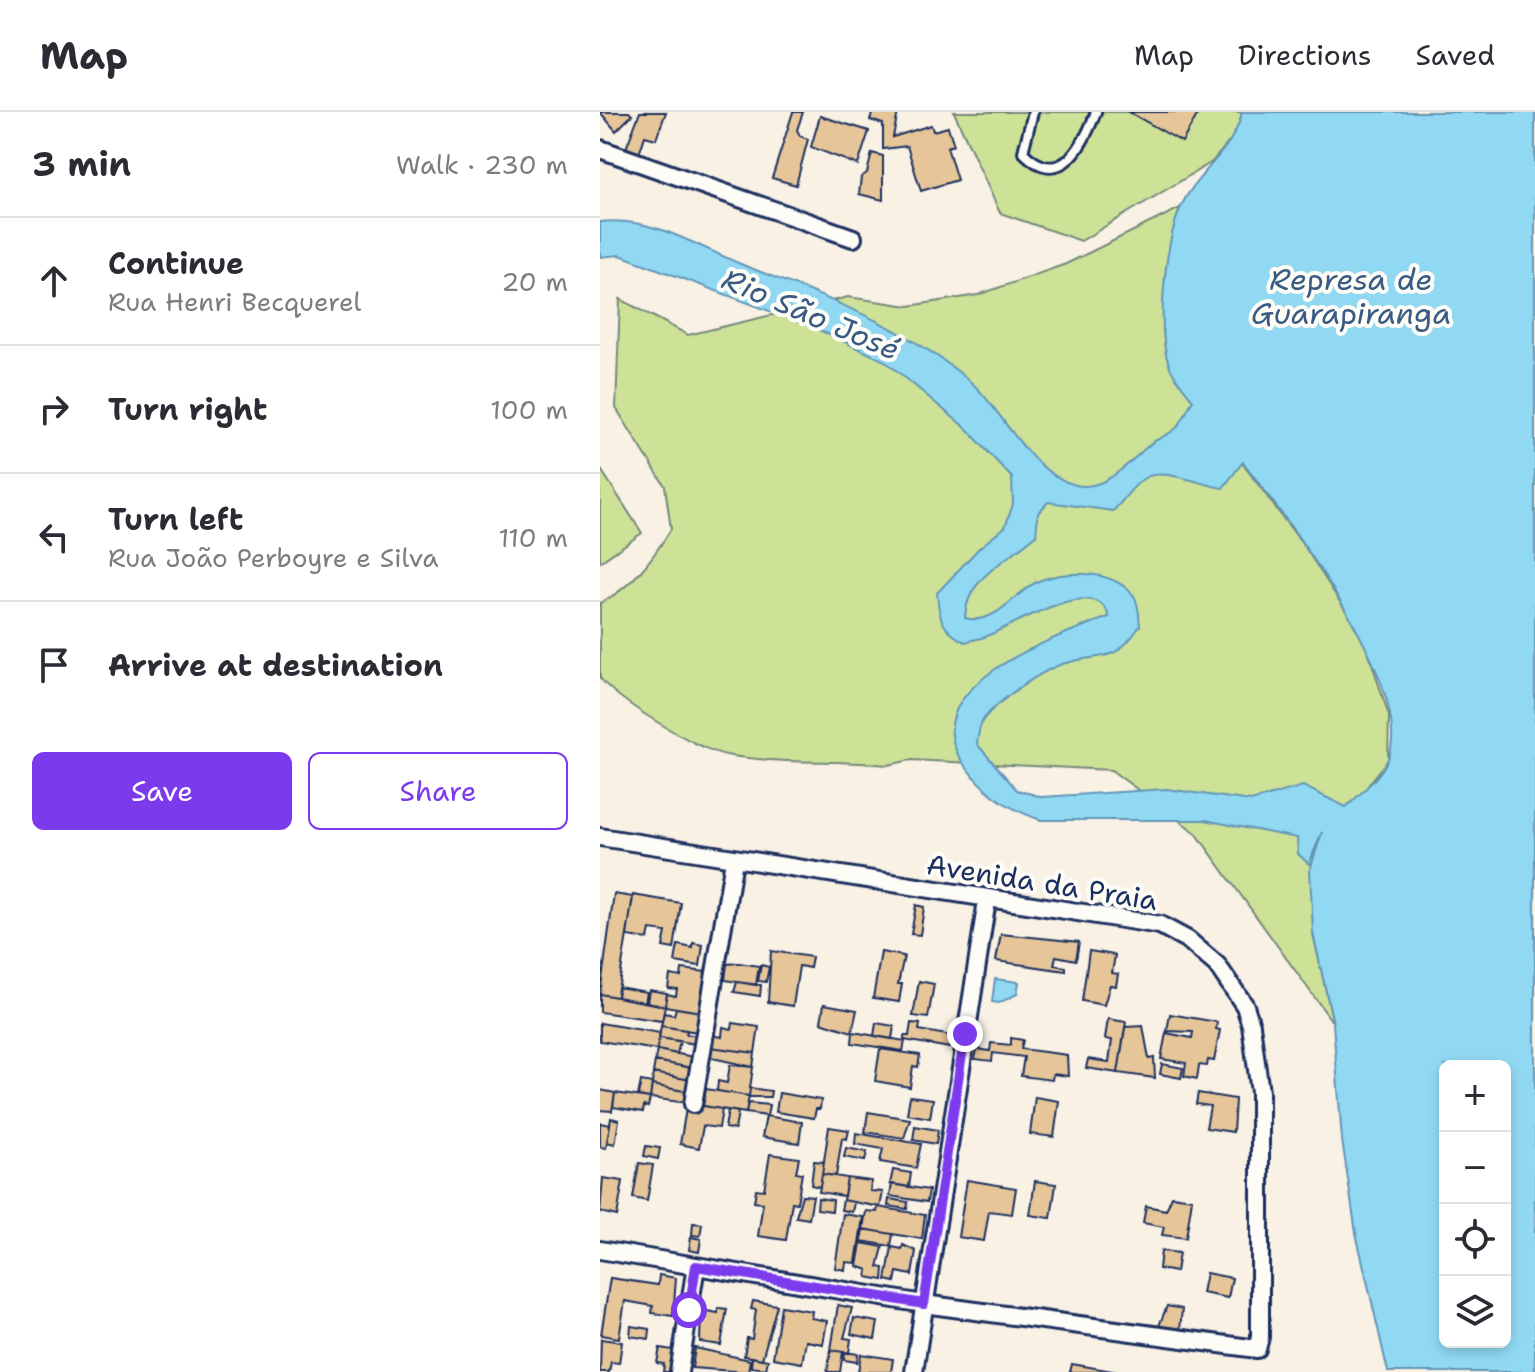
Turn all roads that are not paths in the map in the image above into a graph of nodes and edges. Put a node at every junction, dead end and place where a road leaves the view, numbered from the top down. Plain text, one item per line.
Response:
1 (1033, 112) edge
2 (1096, 112) edge
3 (600, 149) edge
4 (853, 238) dead end
5 (600, 837) edge
6 (734, 860) junction
7 (987, 900) junction
8 (693, 1104) dead end
9 (600, 1250) edge
10 (696, 1266) junction
11 (924, 1304) junction
12 (679, 1372) edge
13 (914, 1372) edge

1 - 2 lane
3 - 4 street
5 - 6 street, Avenida da Praia
6 - 7 street, Avenida da Praia
6 - 8 street
7 - 11 street
7 - 11 street, Avenida da Praia
9 - 10 street
10 - 11 street
10 - 12 street
11 - 13 street

